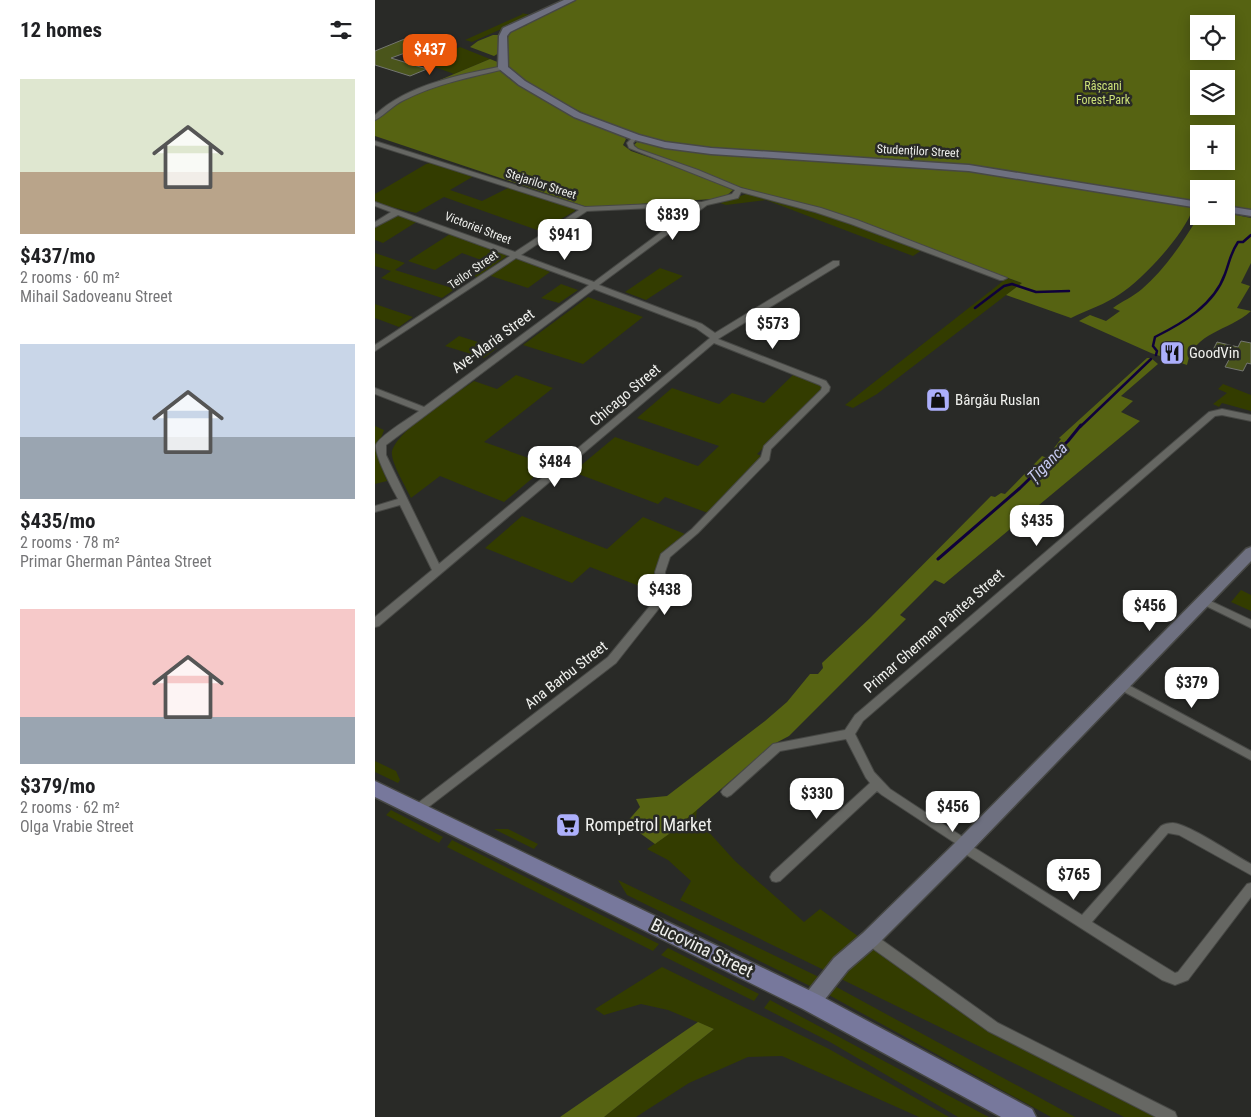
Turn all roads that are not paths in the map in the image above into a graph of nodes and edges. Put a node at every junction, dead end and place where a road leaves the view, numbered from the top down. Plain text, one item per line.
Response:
1 (571, 0) edge
2 (503, 68) junction
3 (375, 118) edge
4 (635, 137) junction
5 (375, 143) edge
6 (739, 189) junction
7 (375, 204) edge
8 (705, 204) junction
9 (1190, 204) edge
10 (585, 209) junction
11 (1235, 210) edge
12 (397, 212) junction
13 (1251, 213) edge
14 (375, 225) edge
15 (514, 255) junction
16 (836, 263) dead end
17 (1003, 278) dead end
18 (593, 285) junction
19 (714, 339) junction
20 (375, 349) edge
21 (823, 383) joint
22 (375, 391) edge
23 (424, 410) junction
24 (1251, 418) edge
25 (402, 501) junction
26 (375, 509) edge
27 (1251, 552) edge
28 (430, 557) junction
29 (453, 558) junction
30 (437, 571) junction
31 (1203, 600) junction
32 (375, 624) edge
33 (1251, 624) edge
34 (1121, 685) junction
35 (849, 734) junction
36 (1251, 756) edge
37 (877, 784) junction
38 (375, 788) edge
39 (727, 792) dead end
40 (418, 809) junction
41 (964, 846) junction
42 (1251, 870) edge
43 (776, 877) dead end
44 (1251, 888) edge
45 (1083, 923) junction
46 (870, 939) junction
47 (811, 1002) junction
48 (1024, 1117) edge
49 (1170, 1117) edge

1 - 2 main road
2 - 3 street
2 - 4 main road, Studenților Street
4 - 6 street
4 - 9 main road, Studenților Street
5 - 10 street, Stejarilor Street
6 - 8 street, Ave-Maria Street
6 - 17 street
7 - 12 street, Victoriei Street
8 - 10 street, Stejarilor Street
8 - 18 street, Ave-Maria Street
10 - 15 street, Teilor Street
11 - 13 main road
12 - 14 street
12 - 15 street, Victoriei Street
15 - 18 street, Victoriei Street
15 - 20 street, Teilor Street
16 - 19 street, Chicago Street
18 - 19 street, Victoriei Street
18 - 23 street, Ave-Maria Street
19 - 21 street, Victoriei Street
19 - 29 street, Chicago Street
21 - 40 street, Ana Barbu Street
22 - 23 street
23 - 25 street, Ave-Maria Street
24 - 35 street, Primar Gherman Pântea Street
25 - 26 street
25 - 28 street, Ave-Maria Street
27 - 31 main road
28 - 29 street
28 - 30 street, Ave-Maria Street
29 - 30 street, Chicago Street
30 - 32 street, Chicago Street
31 - 33 street
31 - 34 main road
34 - 36 street
34 - 41 main road
35 - 37 street
35 - 39 street
37 - 41 street
37 - 43 street
38 - 40 main road, Bucovina Street
40 - 47 main road, Bucovina Street
41 - 45 street
41 - 46 main road
42 - 45 street
44 - 45 street
46 - 47 main road
46 - 49 street
47 - 48 main road, Bucovina Street

